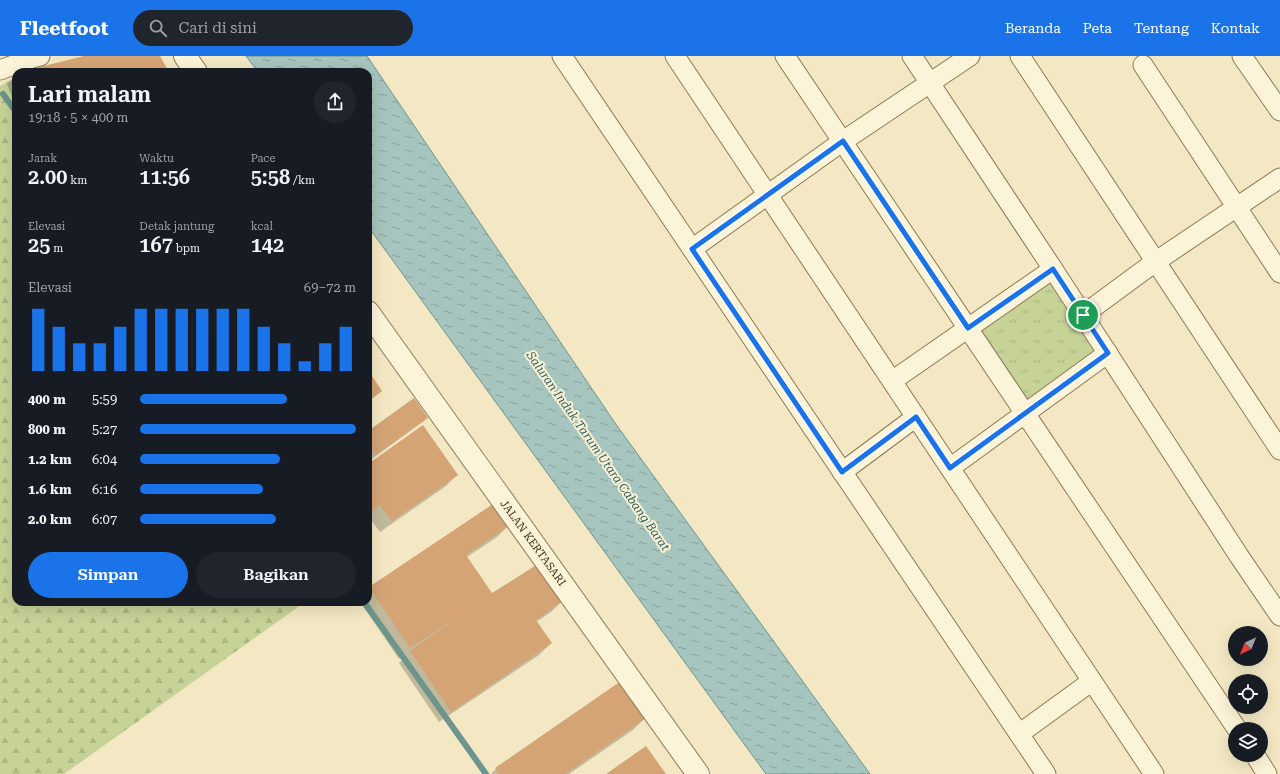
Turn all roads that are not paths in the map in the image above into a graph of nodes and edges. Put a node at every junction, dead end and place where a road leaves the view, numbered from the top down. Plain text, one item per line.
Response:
1 (40, 56) edge
2 (185, 56) edge
3 (562, 56) edge
4 (675, 56) edge
5 (785, 56) edge
6 (912, 56) edge
7 (970, 56) edge
8 (1020, 56) edge
9 (1242, 56) edge
10 (1143, 65) dead end
11 (193, 68) edge
12 (0, 70) edge
13 (930, 83) junction
14 (1280, 111) edge
15 (843, 141) junction
16 (1280, 178) edge
17 (767, 194) junction
18 (1236, 207) junction
19 (692, 249) junction
20 (1155, 262) junction
21 (1053, 269) junction
22 (1280, 273) edge
23 (1083, 315) junction
24 (372, 318) edge
25 (968, 328) junction
26 (1108, 353) junction
27 (892, 381) junction
28 (1025, 413) junction
29 (916, 417) junction
30 (1280, 450) edge
31 (950, 468) junction
32 (842, 472) junction
33 (1280, 616) edge
34 (1092, 681) junction
35 (1232, 722) edge
36 (1019, 734) junction
37 (1259, 762) edge
38 (698, 774) edge
39 (1046, 774) edge
40 (1154, 774) edge
41 (1267, 774) edge

1 - 12 street
2 - 11 street
3 - 19 street
4 - 17 street
5 - 15 street
6 - 13 street
7 - 13 street
8 - 20 street
9 - 14 street
10 - 18 street
13 - 15 street
13 - 21 street
15 - 17 street
15 - 25 street
16 - 18 street
17 - 19 street
17 - 27 street
18 - 20 street
18 - 22 street
19 - 32 street
20 - 23 street
20 - 30 street
21 - 23 street
21 - 25 street
23 - 26 street
24 - 38 street, JALAN KERTASARI
25 - 27 street
25 - 28 street
26 - 28 street
26 - 33 street
27 - 29 street
28 - 31 street
28 - 35 street
29 - 31 street
29 - 32 street
31 - 34 street
32 - 36 street
34 - 36 street
34 - 40 street
36 - 39 street
37 - 41 street

